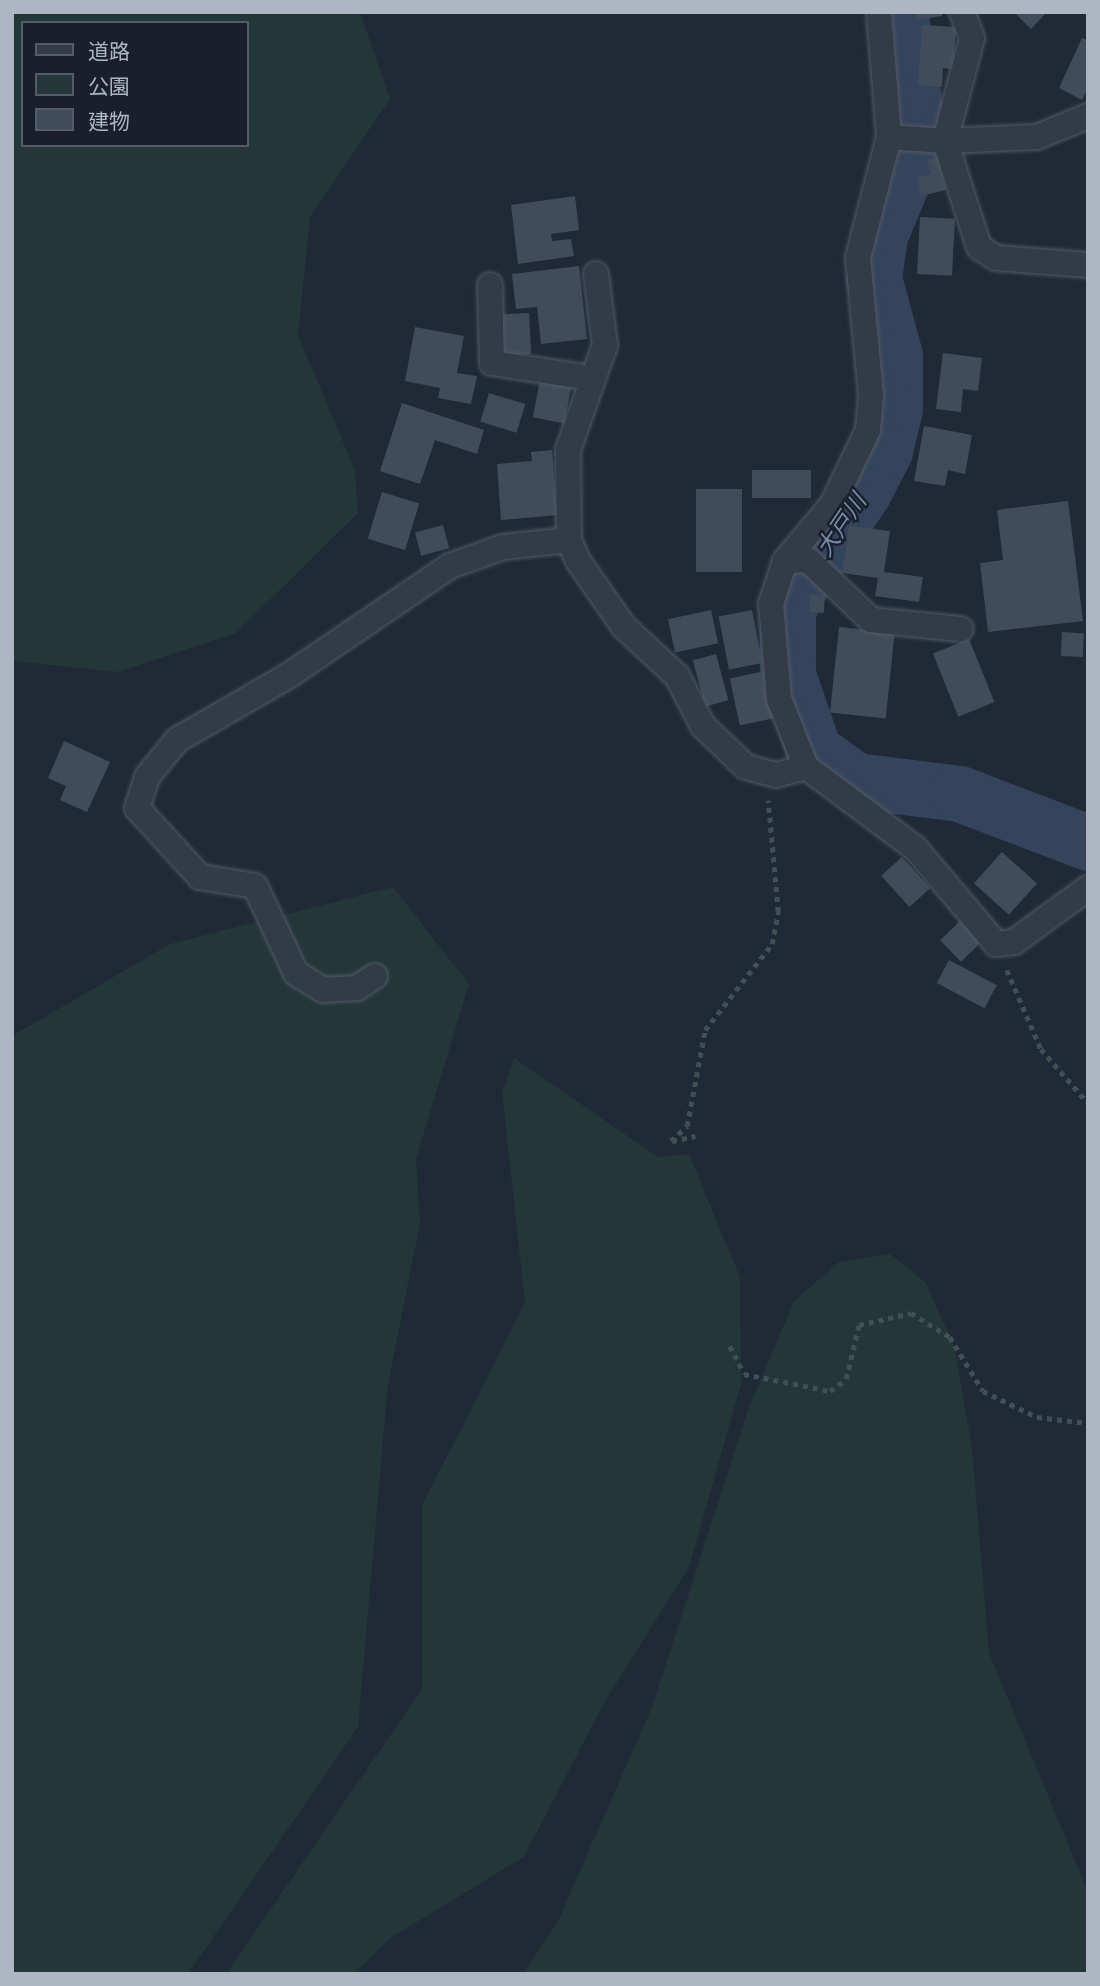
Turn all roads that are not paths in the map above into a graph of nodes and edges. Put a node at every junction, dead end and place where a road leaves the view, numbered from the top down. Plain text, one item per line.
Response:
1 (879, 12) edge
2 (962, 12) edge
3 (1088, 116) edge
4 (919, 139) junction
5 (1088, 265) edge
6 (596, 274) dead end
7 (490, 285) dead end
8 (590, 378) junction
9 (569, 540) junction
10 (805, 564) junction
11 (961, 629) dead end
12 (806, 767) junction
13 (1088, 888) edge
14 (375, 976) dead end

1 - 4 street
2 - 4 street
3 - 4 street
4 - 5 street
4 - 10 street
6 - 8 street
7 - 8 street
8 - 9 street
9 - 12 street
9 - 14 street
10 - 11 street
10 - 12 street
12 - 13 street

